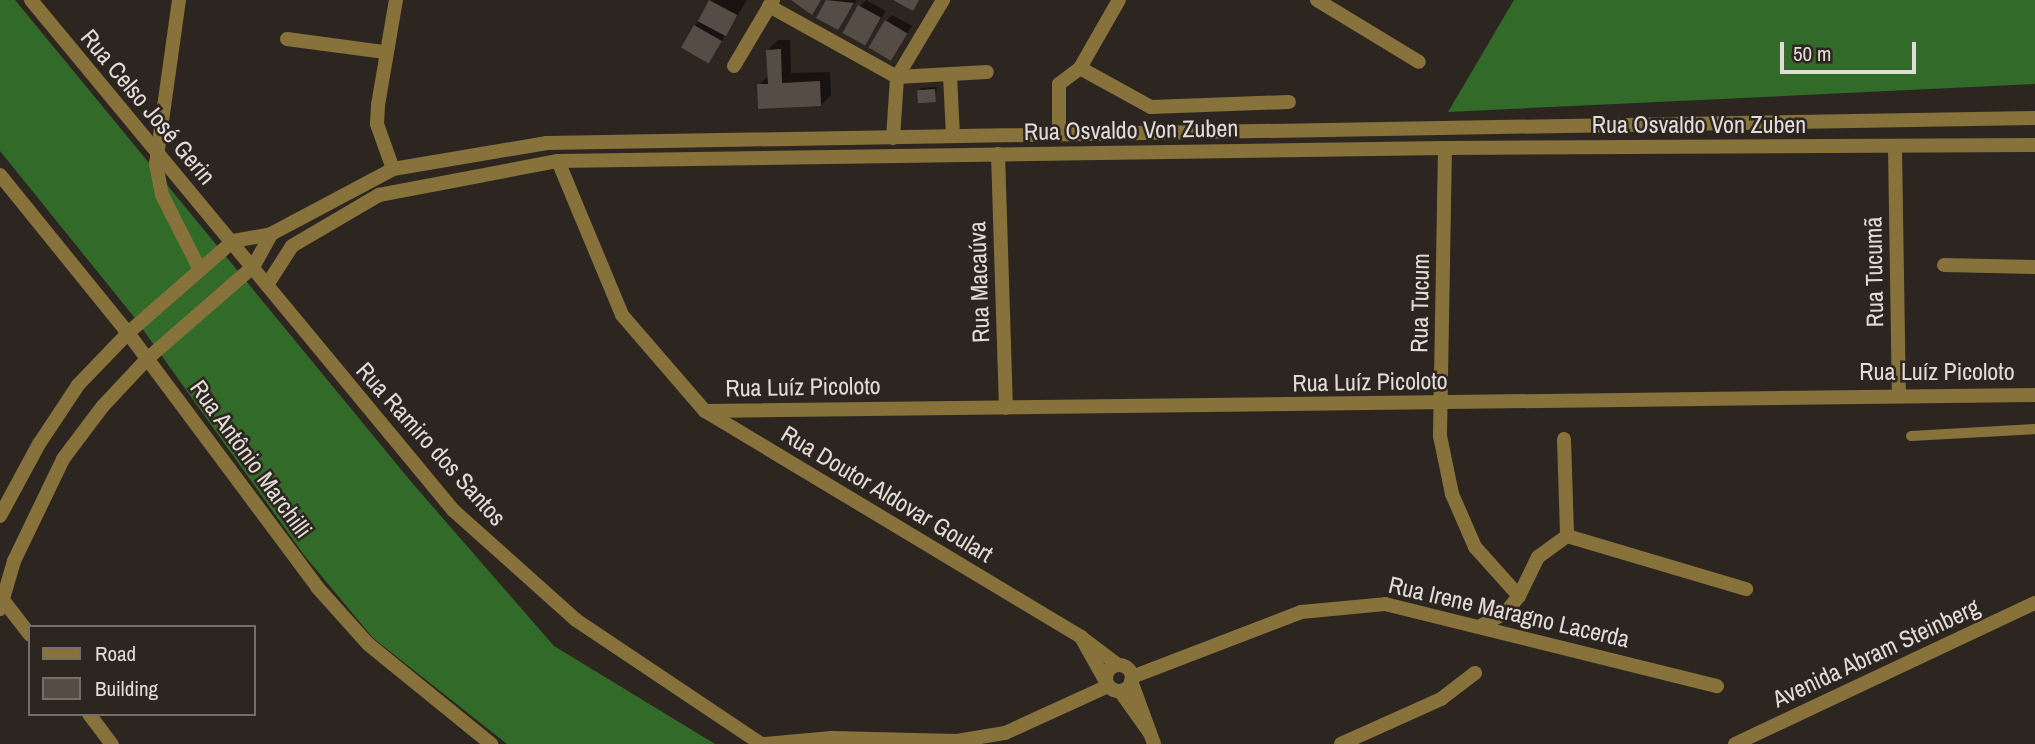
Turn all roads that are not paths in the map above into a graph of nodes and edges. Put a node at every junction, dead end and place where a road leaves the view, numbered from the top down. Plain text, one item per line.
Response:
1 (31, 0) edge
2 (178, 0) edge
3 (396, 0) edge
4 (943, 0) edge
5 (1119, 0) edge
6 (1317, 0) edge
7 (771, 3) edge
8 (287, 39) dead end
9 (385, 52) junction
10 (1419, 62) dead end
11 (734, 66) dead end
12 (1080, 68) junction
13 (987, 72) dead end
14 (950, 75) junction
15 (897, 77) junction
16 (1289, 102) dead end
17 (2035, 118) edge
18 (1059, 134) junction
19 (953, 136) junction
20 (893, 138) junction
21 (2035, 145) edge
22 (1445, 148) junction
23 (1895, 148) junction
24 (156, 153) junction
25 (998, 155) junction
26 (558, 161) junction
27 (393, 169) junction
28 (0, 175) edge
29 (271, 234) junction
30 (233, 241) junction
31 (1944, 265) dead end
32 (253, 267) junction
33 (2035, 267) edge
34 (200, 270) junction
35 (267, 285) junction
36 (128, 332) junction
37 (148, 359) junction
38 (1899, 394) junction
39 (2035, 395) edge
40 (1441, 404) junction
41 (1006, 408) junction
42 (705, 411) junction
43 (2035, 429) edge
44 (1911, 436) dead end
45 (1564, 439) dead end
46 (0, 516) edge
47 (1567, 536) junction
48 (1746, 589) dead end
49 (1519, 596) junction
50 (1, 602) edge
51 (2035, 603) edge
52 (1481, 626) junction
53 (28, 633) edge
54 (1081, 637) junction
55 (1475, 673) dead end
56 (1119, 683) junction
57 (1717, 686) dead end
58 (91, 716) edge
59 (1152, 738) edge
60 (830, 741) edge
61 (112, 744) edge
62 (491, 744) edge
63 (763, 744) edge
64 (1341, 744) edge
65 (1735, 744) edge

1 - 24 street, Rua Celso José Gerin
2 - 24 street
3 - 9 street
4 - 15 street
5 - 12 street
6 - 10 street
7 - 11 street
7 - 15 street
8 - 9 street
9 - 27 street
12 - 16 street
12 - 18 street
13 - 14 street
14 - 15 street
14 - 19 street
15 - 20 street
17 - 18 street, Rua Osvaldo Von Zuben
18 - 19 street, Rua Osvaldo Von Zuben
19 - 20 street, Rua Osvaldo Von Zuben
20 - 27 street, Rua Osvaldo Von Zuben
21 - 23 street, Rua Osvaldo Von Zuben
22 - 23 street, Rua Osvaldo Von Zuben
22 - 25 street, Rua Osvaldo Von Zuben
22 - 40 street, Rua Tucum
23 - 38 street, Rua Tucumã
24 - 30 street, Rua Celso José Gerin
24 - 34 street
25 - 26 street, Rua Osvaldo Von Zuben
25 - 41 street, Rua Macaúva
26 - 35 street, Rua Osvaldo Von Zuben
26 - 42 street, Rua Doutor Aldovar Goulart
27 - 29 street, Rua Osvaldo Von Zuben
28 - 36 street, Rua Antônio Marchilli
29 - 30 street, Rua Osvaldo Von Zuben
29 - 32 street
30 - 32 street, Rua Ramiro dos Santos
30 - 34 street
31 - 33 street
32 - 35 street, Rua Ramiro dos Santos
32 - 37 street
34 - 36 street
35 - 63 street, Rua Ramiro dos Santos
36 - 37 street, Rua Antônio Marchilli
36 - 46 street
37 - 50 street
37 - 62 street, Rua Antônio Marchilli
38 - 39 street, Rua Luíz Picoloto
38 - 40 street, Rua Luíz Picoloto
40 - 41 street, Rua Luíz Picoloto
40 - 49 street, Rua Tucum
41 - 42 street, Rua Luíz Picoloto
42 - 54 street, Rua Doutor Aldovar Goulart
43 - 44 lane
45 - 47 street
47 - 48 street
47 - 49 street
49 - 52 street
50 - 53 street
51 - 65 street, Avenida Abram Steinberg
52 - 56 street, Rua Irene Maragno Lacerda
52 - 57 street, Rua Irene Maragno Lacerda
54 - 56 street, Rua Doutor Aldovar Goulart
54 - 56 street, Rua Doutor Aldovar Goulart
55 - 64 street
56 - 59 street, Rua Doutor Aldovar Goulart
56 - 60 street, Rua Irene Maragno Lacerda
58 - 61 street
60 - 63 street, Rua Irene Maragno Lacerda

